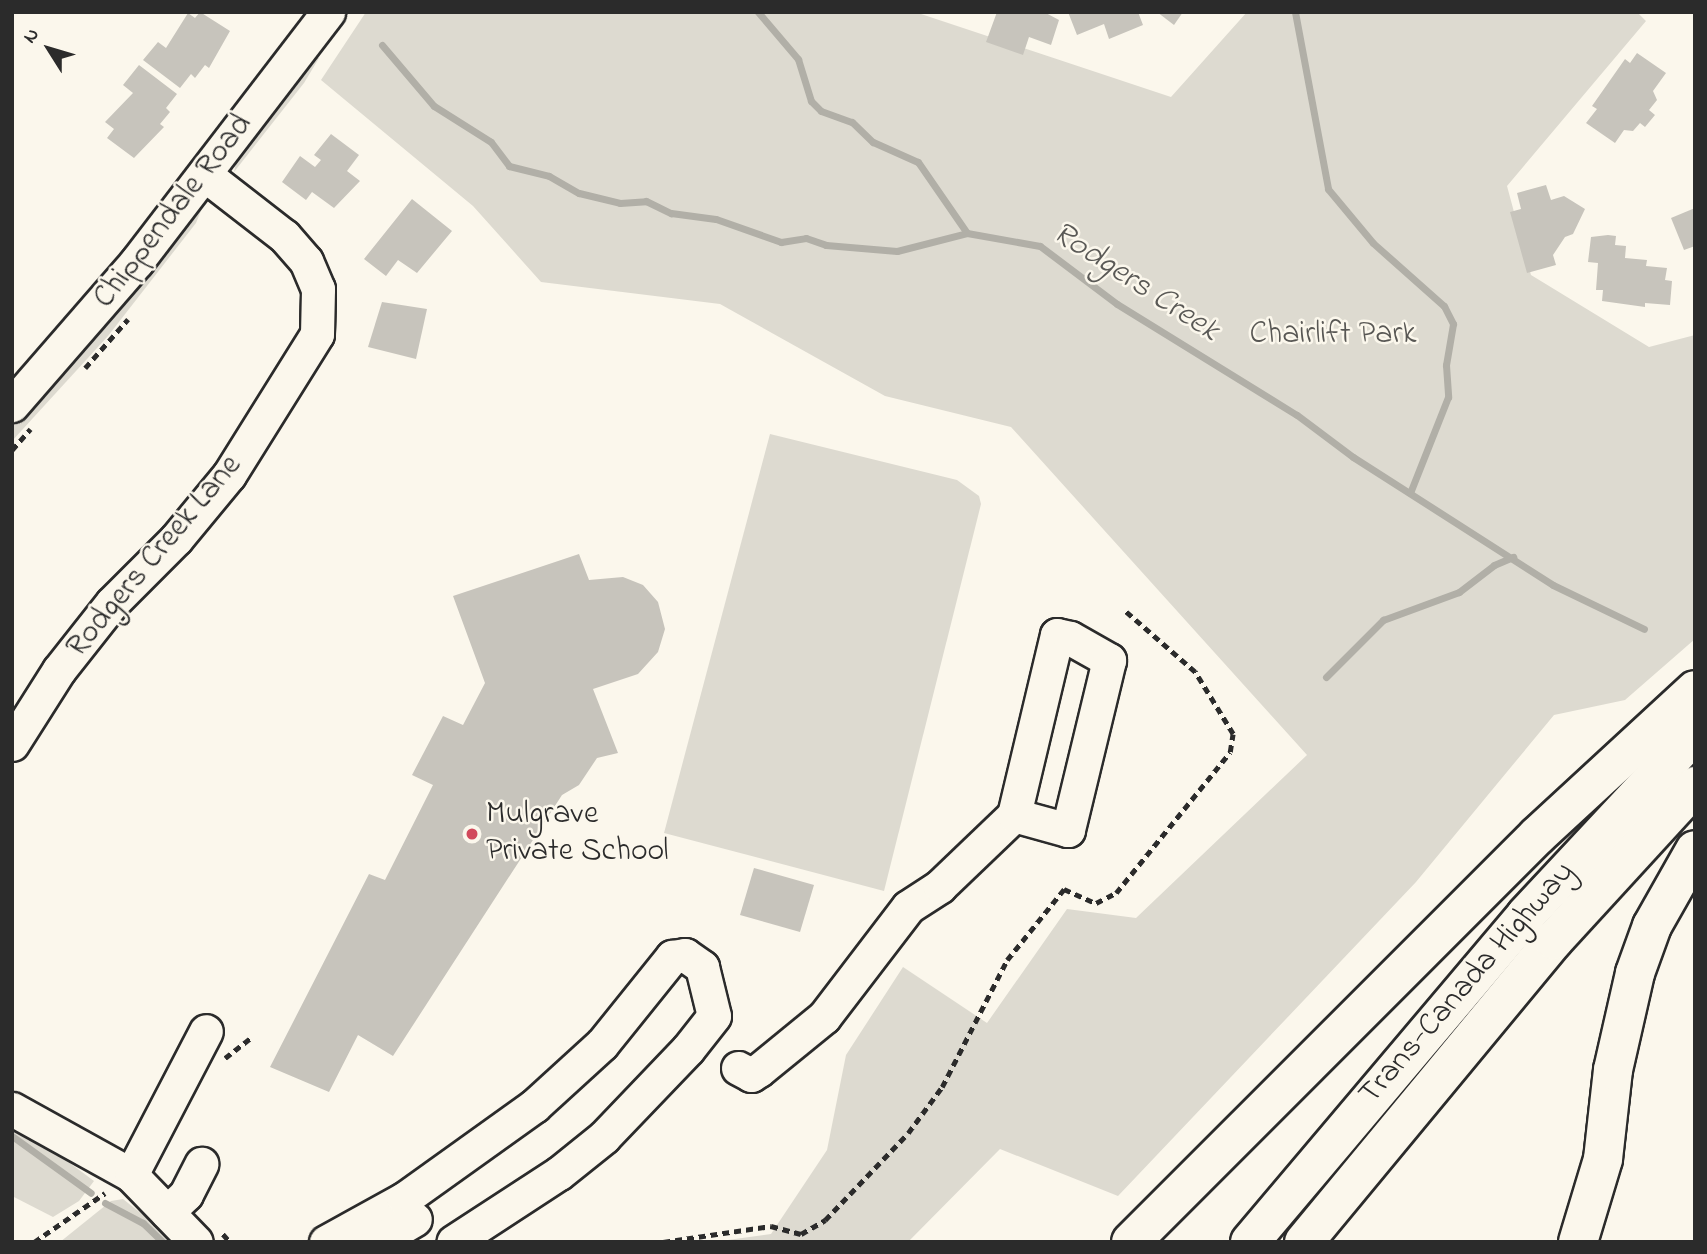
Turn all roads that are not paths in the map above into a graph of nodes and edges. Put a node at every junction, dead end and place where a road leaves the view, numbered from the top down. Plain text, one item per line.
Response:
1 (328, 12) edge
2 (204, 174) junction
3 (12, 405) edge
4 (1695, 690) edge
5 (1695, 734) edge
6 (12, 744) edge
7 (1695, 786) edge
8 (1014, 815) junction
9 (1695, 850) edge
10 (206, 1031) dead end
11 (738, 1069) dead end
12 (12, 1110) edge
13 (201, 1164) dead end
14 (131, 1175) junction
15 (167, 1212) junction
16 (425, 1234) edge
17 (196, 1242) edge
18 (326, 1242) edge
19 (376, 1242) edge
20 (1131, 1242) edge
21 (1250, 1242) edge
22 (1304, 1242) edge
23 (1578, 1242) edge

1 - 2 street, Chippendale Road
2 - 3 street, Chippendale Road
2 - 6 street, Rodgers Creek Lane
4 - 20 highway
5 - 21 highway, Trans-Canada Highway
7 - 22 highway, Trans-Canada Highway
8 - 8 street
8 - 11 street
9 - 23 highway
10 - 14 street
12 - 14 street
13 - 15 street
14 - 15 street
15 - 17 street
16 - 18 street
16 - 19 street

